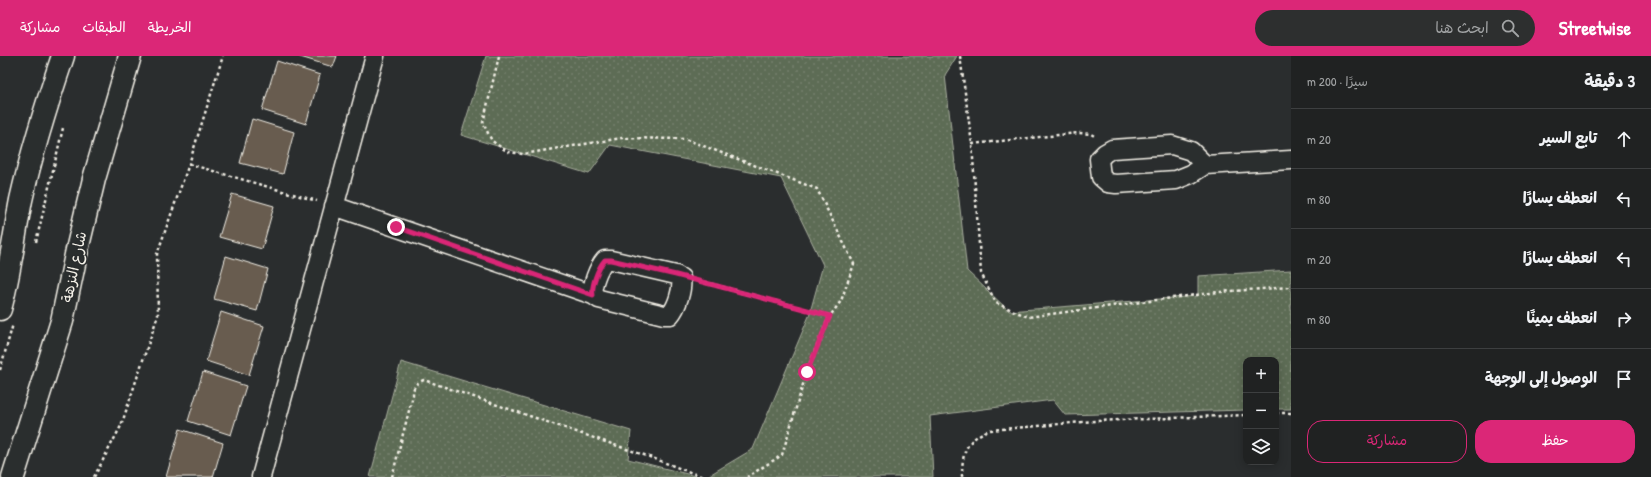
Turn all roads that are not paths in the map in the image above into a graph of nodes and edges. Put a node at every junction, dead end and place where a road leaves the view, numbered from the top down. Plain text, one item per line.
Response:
1 (63, 56) edge
2 (130, 56) edge
3 (375, 56) edge
4 (1291, 160) edge
5 (1205, 165) junction
6 (334, 206) junction
7 (593, 295) junction
8 (8, 313) edge
9 (13, 477) edge
10 (261, 477) edge

1 - 8 main road
2 - 9 main road, شارع النزهة
3 - 6 street
4 - 5 street
5 - 5 street
6 - 7 street
6 - 10 street
7 - 7 street

